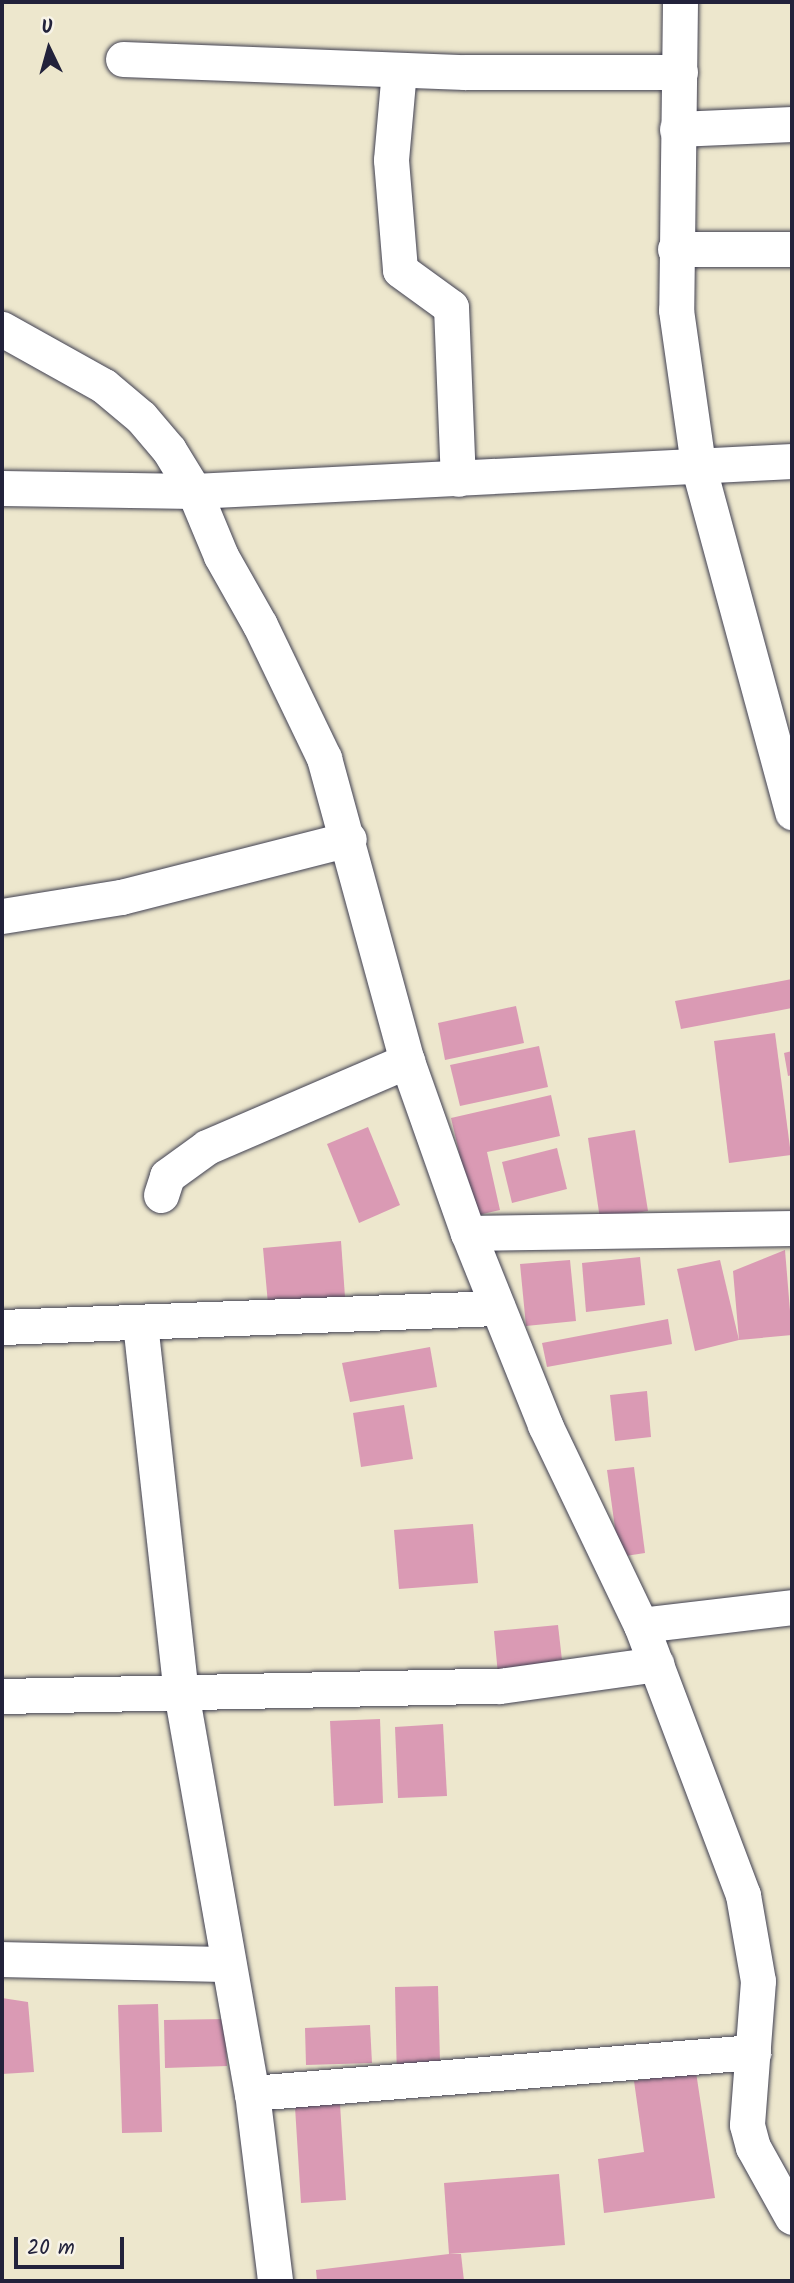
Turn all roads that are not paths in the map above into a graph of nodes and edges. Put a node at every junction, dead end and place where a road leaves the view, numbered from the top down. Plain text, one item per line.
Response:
1 (680, 2) edge
2 (123, 60) dead end
3 (399, 70) junction
4 (680, 72) junction
5 (792, 124) edge
6 (677, 129) junction
7 (675, 249) junction
8 (792, 249) edge
9 (2, 329) edge
10 (792, 461) edge
11 (698, 465) junction
12 (458, 479) junction
13 (2, 488) edge
14 (194, 491) junction
15 (792, 813) edge
16 (349, 839) junction
17 (2, 916) edge
18 (407, 1061) junction
19 (161, 1195) dead end
20 (792, 1228) edge
21 (468, 1233) junction
22 (498, 1308) junction
23 (139, 1323) junction
24 (2, 1327) edge
25 (792, 1607) edge
26 (641, 1625) junction
27 (656, 1664) junction
28 (181, 1692) junction
29 (2, 1696) edge
30 (2, 1959) edge
31 (228, 1964) junction
32 (753, 2052) junction
33 (252, 2093) junction
34 (792, 2217) edge
35 (275, 2281) edge

1 - 4 street
2 - 3 street
3 - 4 street
3 - 12 street
4 - 6 street
5 - 6 street
6 - 7 street
7 - 8 street
7 - 11 street
9 - 14 street
10 - 11 street
11 - 12 street
11 - 15 street
12 - 14 street
13 - 14 street
14 - 16 street
16 - 17 street
16 - 18 street
18 - 19 street
18 - 21 street
20 - 21 street
21 - 22 street
22 - 23 street
22 - 26 street
23 - 24 street
23 - 28 street
25 - 26 street
26 - 27 street
27 - 28 street
27 - 32 street
28 - 29 street
28 - 31 street
30 - 31 street
31 - 33 street
32 - 33 street
32 - 34 street
33 - 35 street

